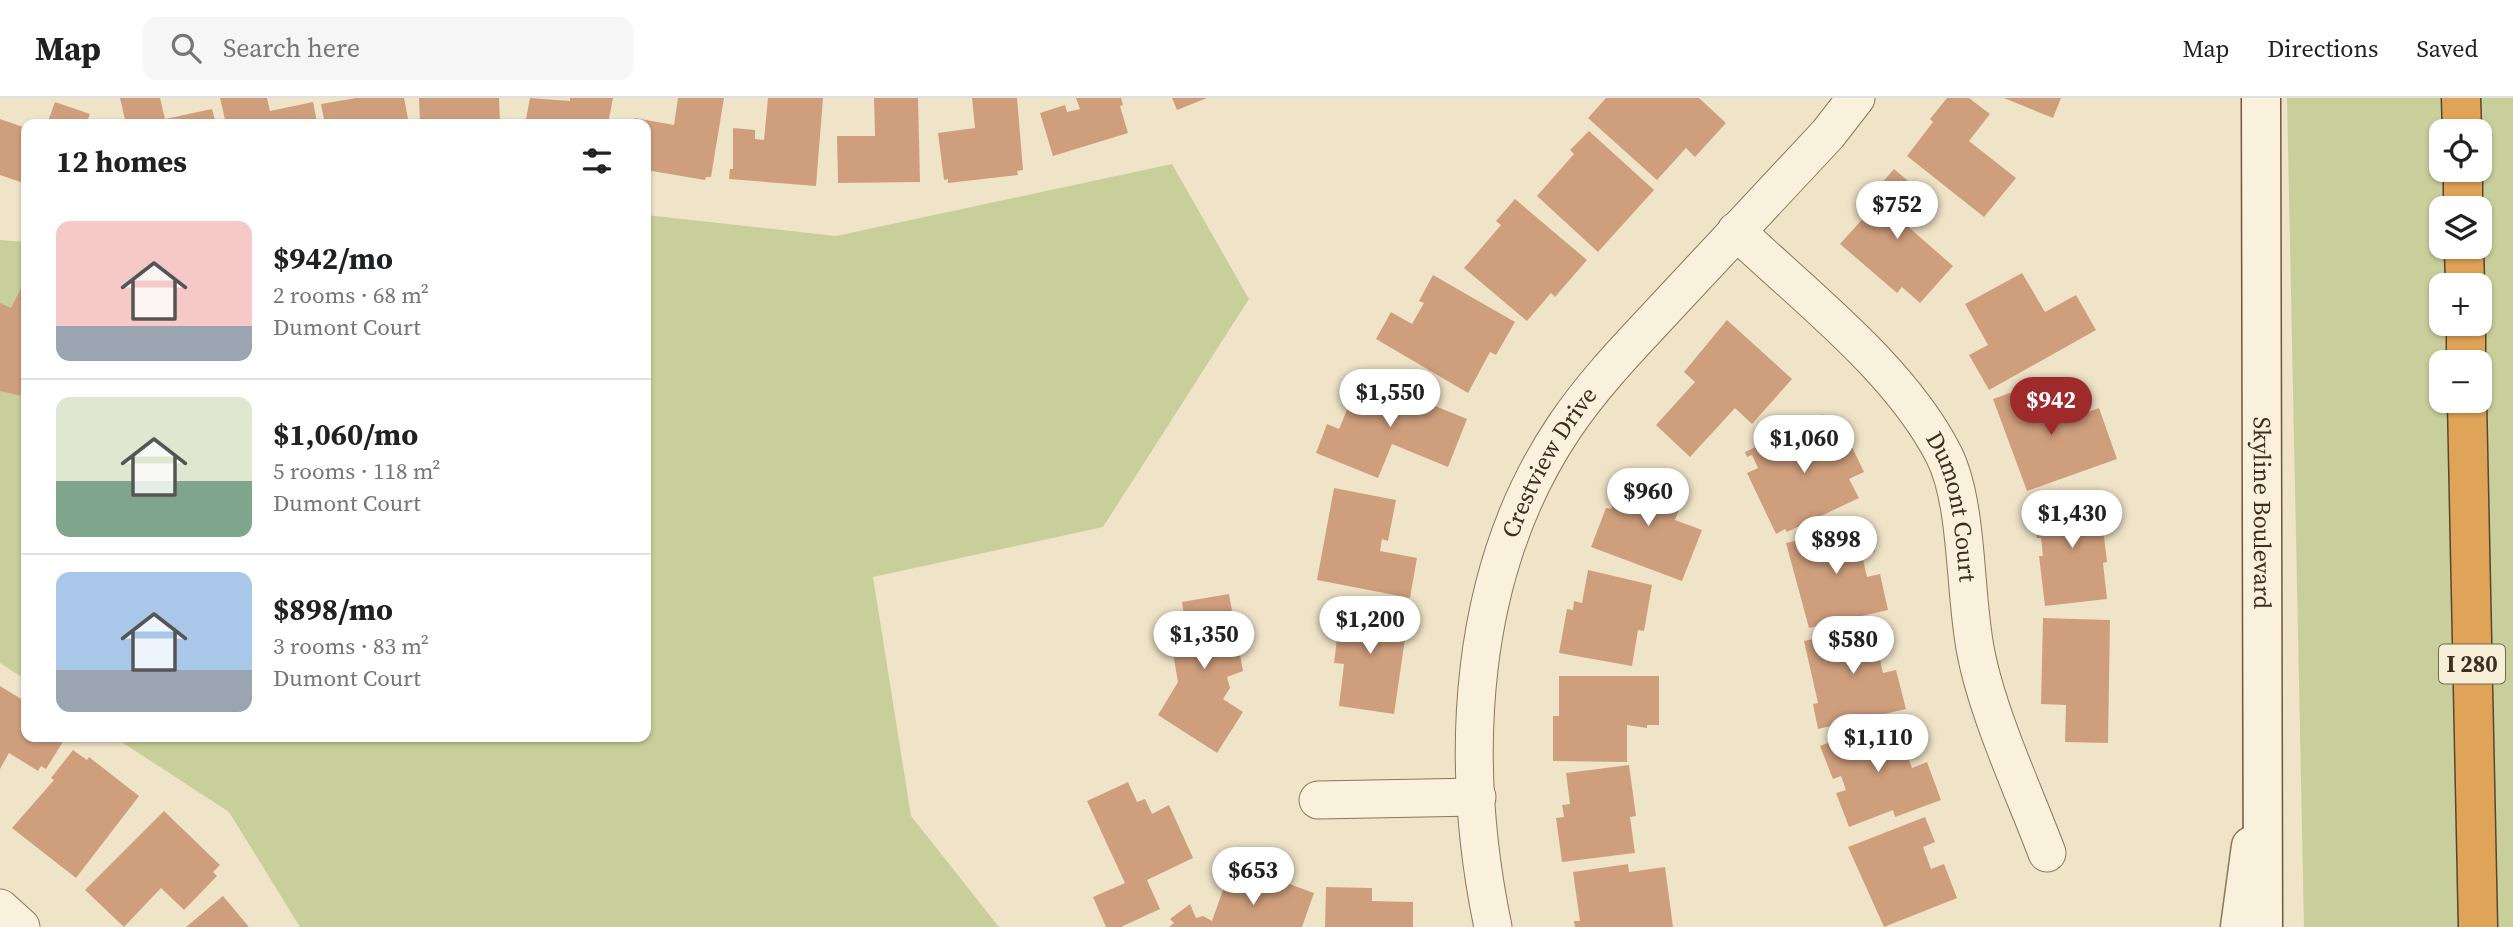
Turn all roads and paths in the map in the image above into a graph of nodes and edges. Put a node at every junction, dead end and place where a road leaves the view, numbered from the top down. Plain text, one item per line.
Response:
1 (1856, 98) edge
2 (2261, 98) edge
3 (2461, 98) edge
4 (2462, 119) edge
5 (1736, 231) junction
6 (2467, 413) edge
7 (2262, 764) junction
8 (1477, 797) junction
9 (1318, 800) dead end
10 (2047, 853) dead end
11 (0, 908) edge
12 (21, 927) edge
13 (1493, 927) edge
14 (2240, 927) edge
15 (2263, 927) edge
16 (2278, 927) edge
17 (2478, 927) edge

1 - 5 street, Crestview Drive
2 - 7 main road, Skyline Boulevard
3 - 4 highway
5 - 8 street, Crestview Drive
5 - 10 street, Dumont Court
6 - 17 highway, I 280
7 - 14 main road
7 - 15 main road, Skyline Boulevard
7 - 16 main road
8 - 9 street
8 - 13 street, Crestview Drive
11 - 12 street

